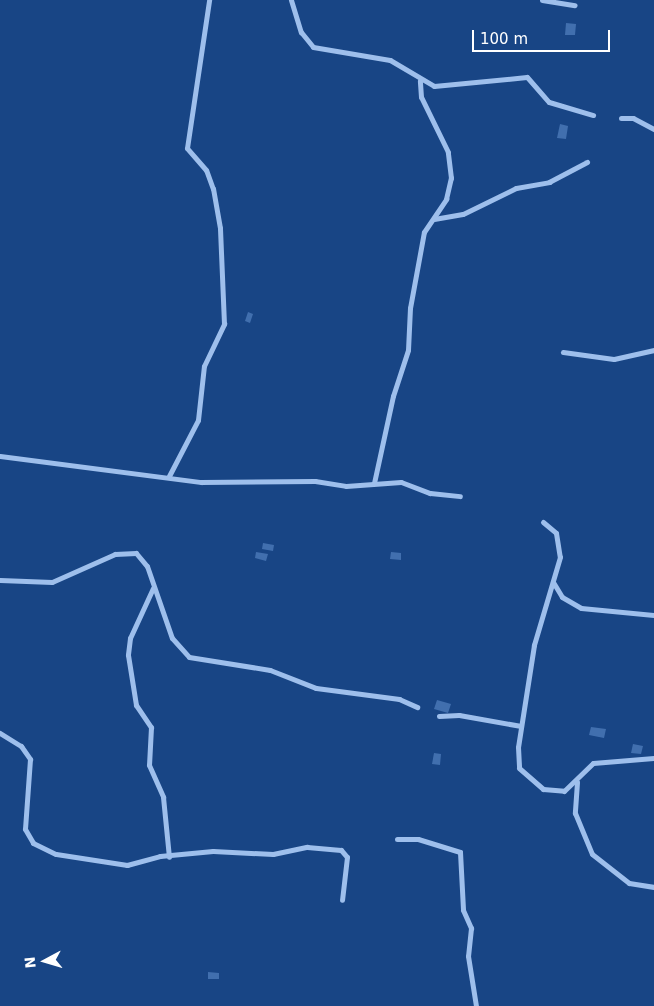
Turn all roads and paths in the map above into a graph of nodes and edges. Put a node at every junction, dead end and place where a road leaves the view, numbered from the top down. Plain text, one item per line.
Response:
1 (209, 0) edge
2 (291, 0) edge
3 (542, 0) edge
4 (575, 6) dead end
5 (420, 81) junction
6 (592, 115) dead end
7 (621, 118) dead end
8 (654, 129) edge
9 (587, 162) dead end
10 (434, 219) junction
11 (654, 350) edge
12 (563, 352) dead end
13 (0, 456) edge
14 (169, 476) junction
15 (374, 483) junction
16 (460, 496) dead end
17 (543, 522) dead end
18 (0, 580) edge
19 (553, 582) junction
20 (153, 588) junction
21 (654, 615) edge
22 (417, 708) dead end
23 (439, 716) dead end
24 (521, 726) junction
25 (0, 733) edge
26 (654, 758) edge
27 (577, 781) junction
28 (397, 839) dead end
29 (169, 857) junction
30 (654, 887) edge
31 (342, 900) dead end
32 (476, 1006) edge

1 - 14 street
2 - 5 street
3 - 4 street
5 - 6 street
5 - 10 street
7 - 8 street
9 - 10 street
10 - 15 street
11 - 12 street
13 - 14 street
14 - 15 street
15 - 16 street
17 - 19 street
18 - 20 street
19 - 21 street
19 - 24 street
20 - 22 street
20 - 29 street
23 - 24 street
24 - 27 street
25 - 29 street
26 - 27 street
27 - 30 street
28 - 32 street
29 - 31 street

